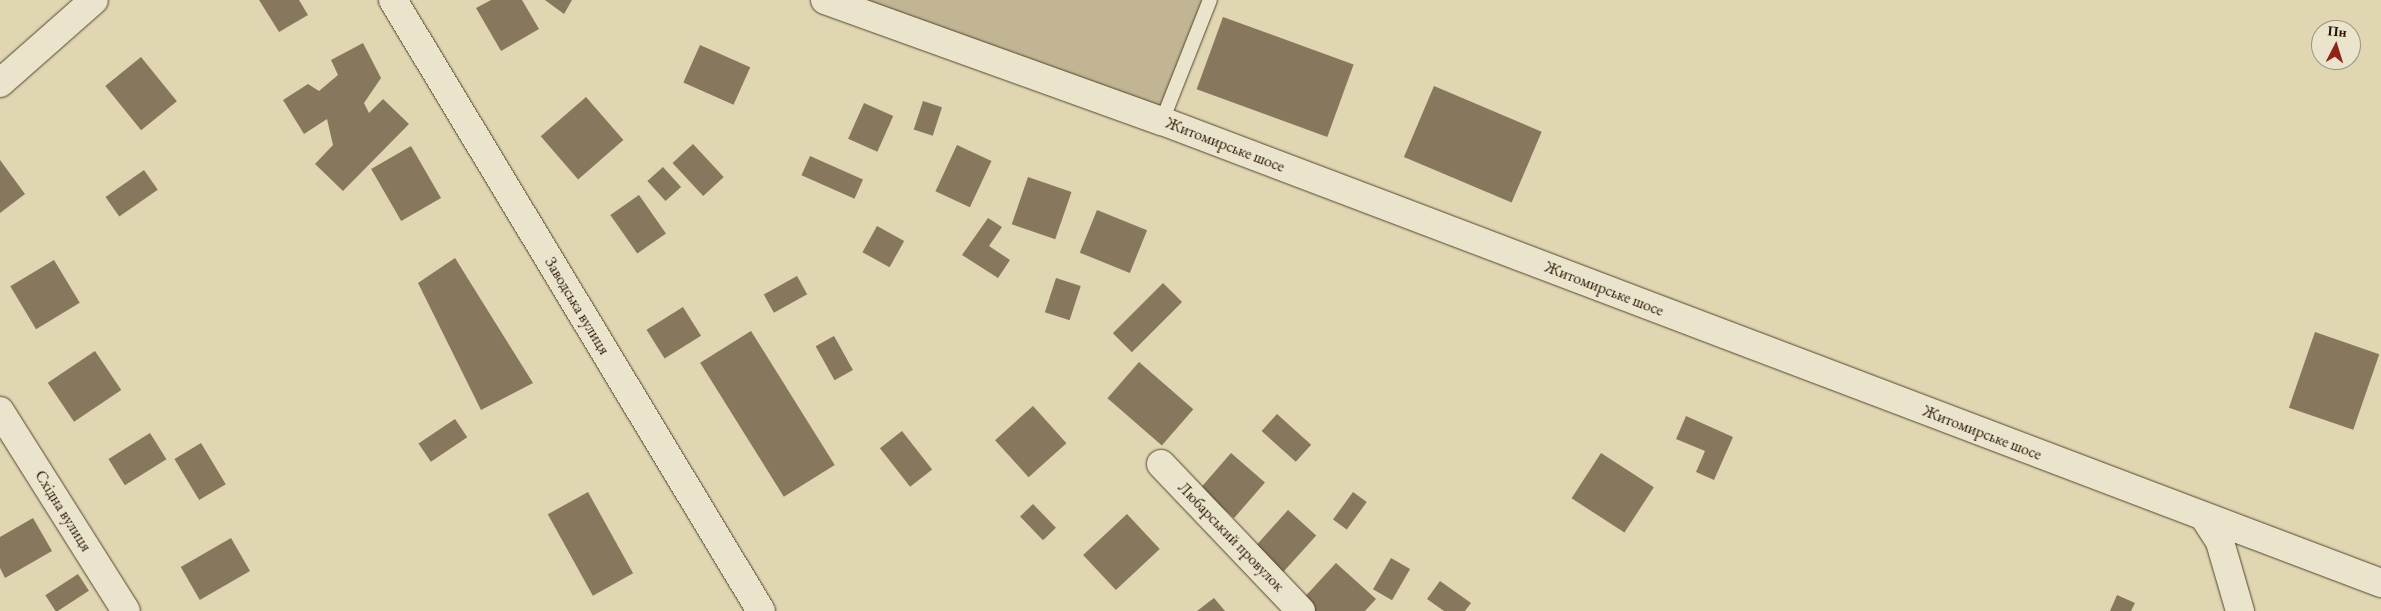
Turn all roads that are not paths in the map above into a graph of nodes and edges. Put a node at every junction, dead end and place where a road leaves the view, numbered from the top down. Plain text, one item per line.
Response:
1 (94, 0) edge
2 (393, 0) edge
3 (825, 0) edge
4 (1210, 0) edge
5 (0, 83) edge
6 (1162, 121) junction
7 (0, 411) edge
8 (1161, 464) dead end
9 (2204, 517) junction
10 (2381, 583) edge
11 (126, 611) edge
12 (761, 611) edge
13 (1301, 611) edge
14 (2240, 611) edge

1 - 5 main road
2 - 12 main road, Заводська вулиця
3 - 6 main road, Житомирське шосе
4 - 6 lane
6 - 9 main road, Житомирське шосе
7 - 11 main road, Східна вулиця
8 - 13 main road, Любарський провулок
9 - 10 main road, Житомирське шосе
9 - 14 main road

